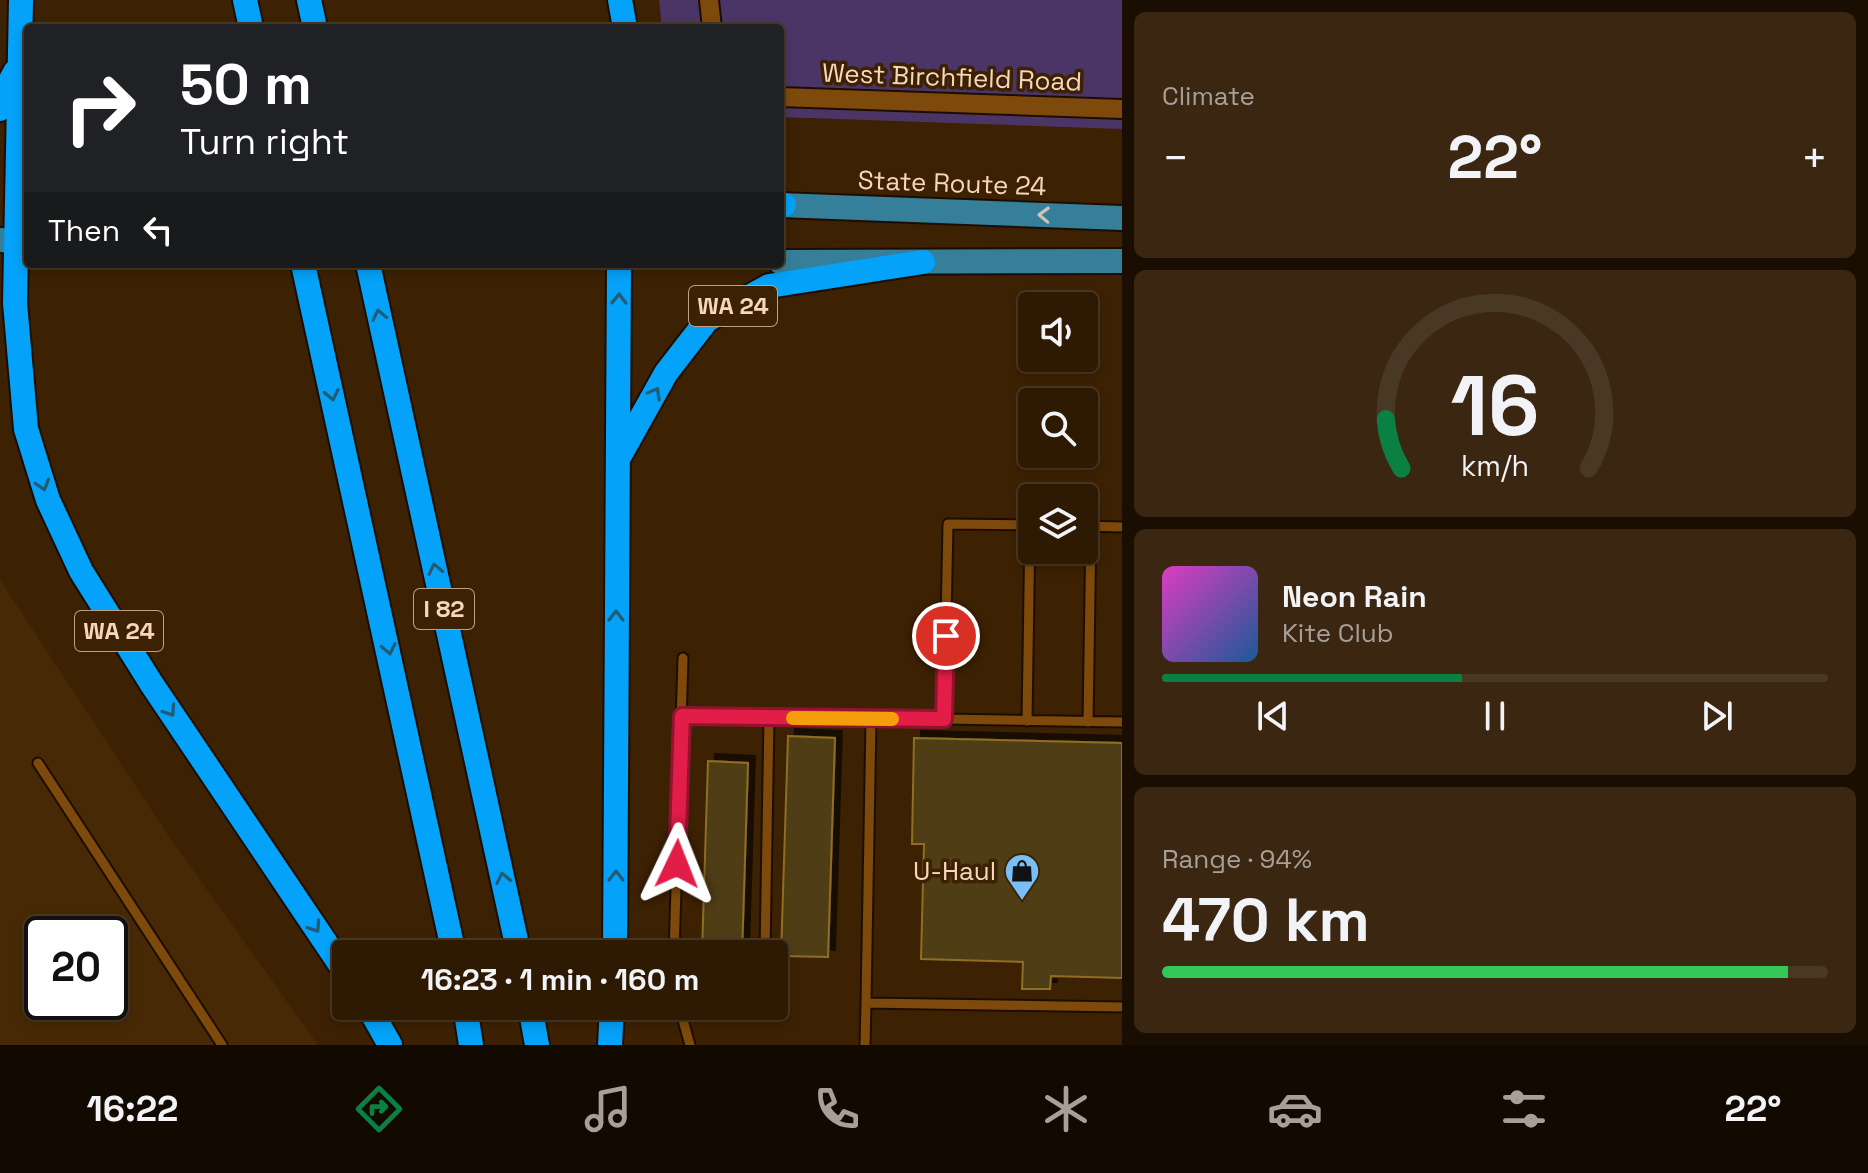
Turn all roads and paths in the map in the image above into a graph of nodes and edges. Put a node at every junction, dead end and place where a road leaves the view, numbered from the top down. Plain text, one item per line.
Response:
1 (21, 0) edge
2 (245, 0) edge
3 (309, 0) edge
4 (620, 0) edge
5 (709, 0) edge
6 (250, 24) edge
7 (314, 24) edge
8 (624, 24) edge
9 (712, 24) edge
10 (20, 62) junction
11 (784, 97) edge
12 (0, 109) edge
13 (1122, 109) edge
14 (15, 184) edge
15 (784, 205) edge
16 (1122, 218) edge
17 (14, 242) edge
18 (1122, 261) edge
19 (784, 262) edge
20 (923, 262) junction
21 (304, 268) edge
22 (369, 268) edge
23 (619, 268) edge
24 (0, 331) edge
25 (26, 429) junction
26 (617, 461) junction
27 (1018, 525) edge
28 (1098, 526) edge
29 (1122, 527) edge
30 (1030, 564) edge
31 (1088, 564) edge
32 (683, 658) dead end
33 (682, 716) junction
34 (769, 717) junction
35 (871, 719) junction
36 (944, 719) junction
37 (1027, 721) junction
38 (1088, 722) junction
39 (1122, 722) edge
40 (38, 763) dead end
41 (451, 940) edge
42 (516, 940) edge
43 (615, 940) edge
44 (674, 940) edge
45 (765, 940) edge
46 (332, 952) edge
47 (866, 1003) junction
48 (1122, 1007) edge
49 (376, 1020) edge
50 (467, 1020) edge
51 (533, 1020) edge
52 (611, 1020) edge
53 (683, 1020) edge
54 (222, 1045) edge
55 (390, 1045) edge
56 (471, 1045) edge
57 (537, 1045) edge
58 (610, 1045) edge
59 (690, 1045) edge
60 (865, 1045) edge

1 - 10 highway, WA 24
2 - 6 highway
3 - 7 highway
4 - 8 highway
5 - 9 street
10 - 12 highway
10 - 14 highway, WA 24
11 - 13 street, West Birchfield Road
14 - 17 highway, WA 24
16 -> 15 main road, State Route 24
17 - 25 highway, WA 24
18 - 20 main road, WA 24
19 - 20 main road, WA 24
26 -> 20 highway, WA 24
21 -> 41 highway, I 82
42 -> 22 highway, I 82
26 -> 23 highway
24 - 25 highway
25 -> 46 highway, WA 24
43 -> 26 highway, WA 24
27 - 36 lane
28 - 29 lane
30 - 37 lane
31 - 38 lane
32 - 33 lane
33 - 34 lane
33 - 44 lane
34 - 35 lane
34 - 45 lane
35 - 36 lane
35 - 47 lane
36 - 37 lane
37 - 38 lane
38 - 39 lane
40 - 54 lane
47 - 48 lane
47 - 60 lane
49 - 55 highway
50 - 56 highway
51 - 57 highway
52 - 58 highway
53 - 59 lane

